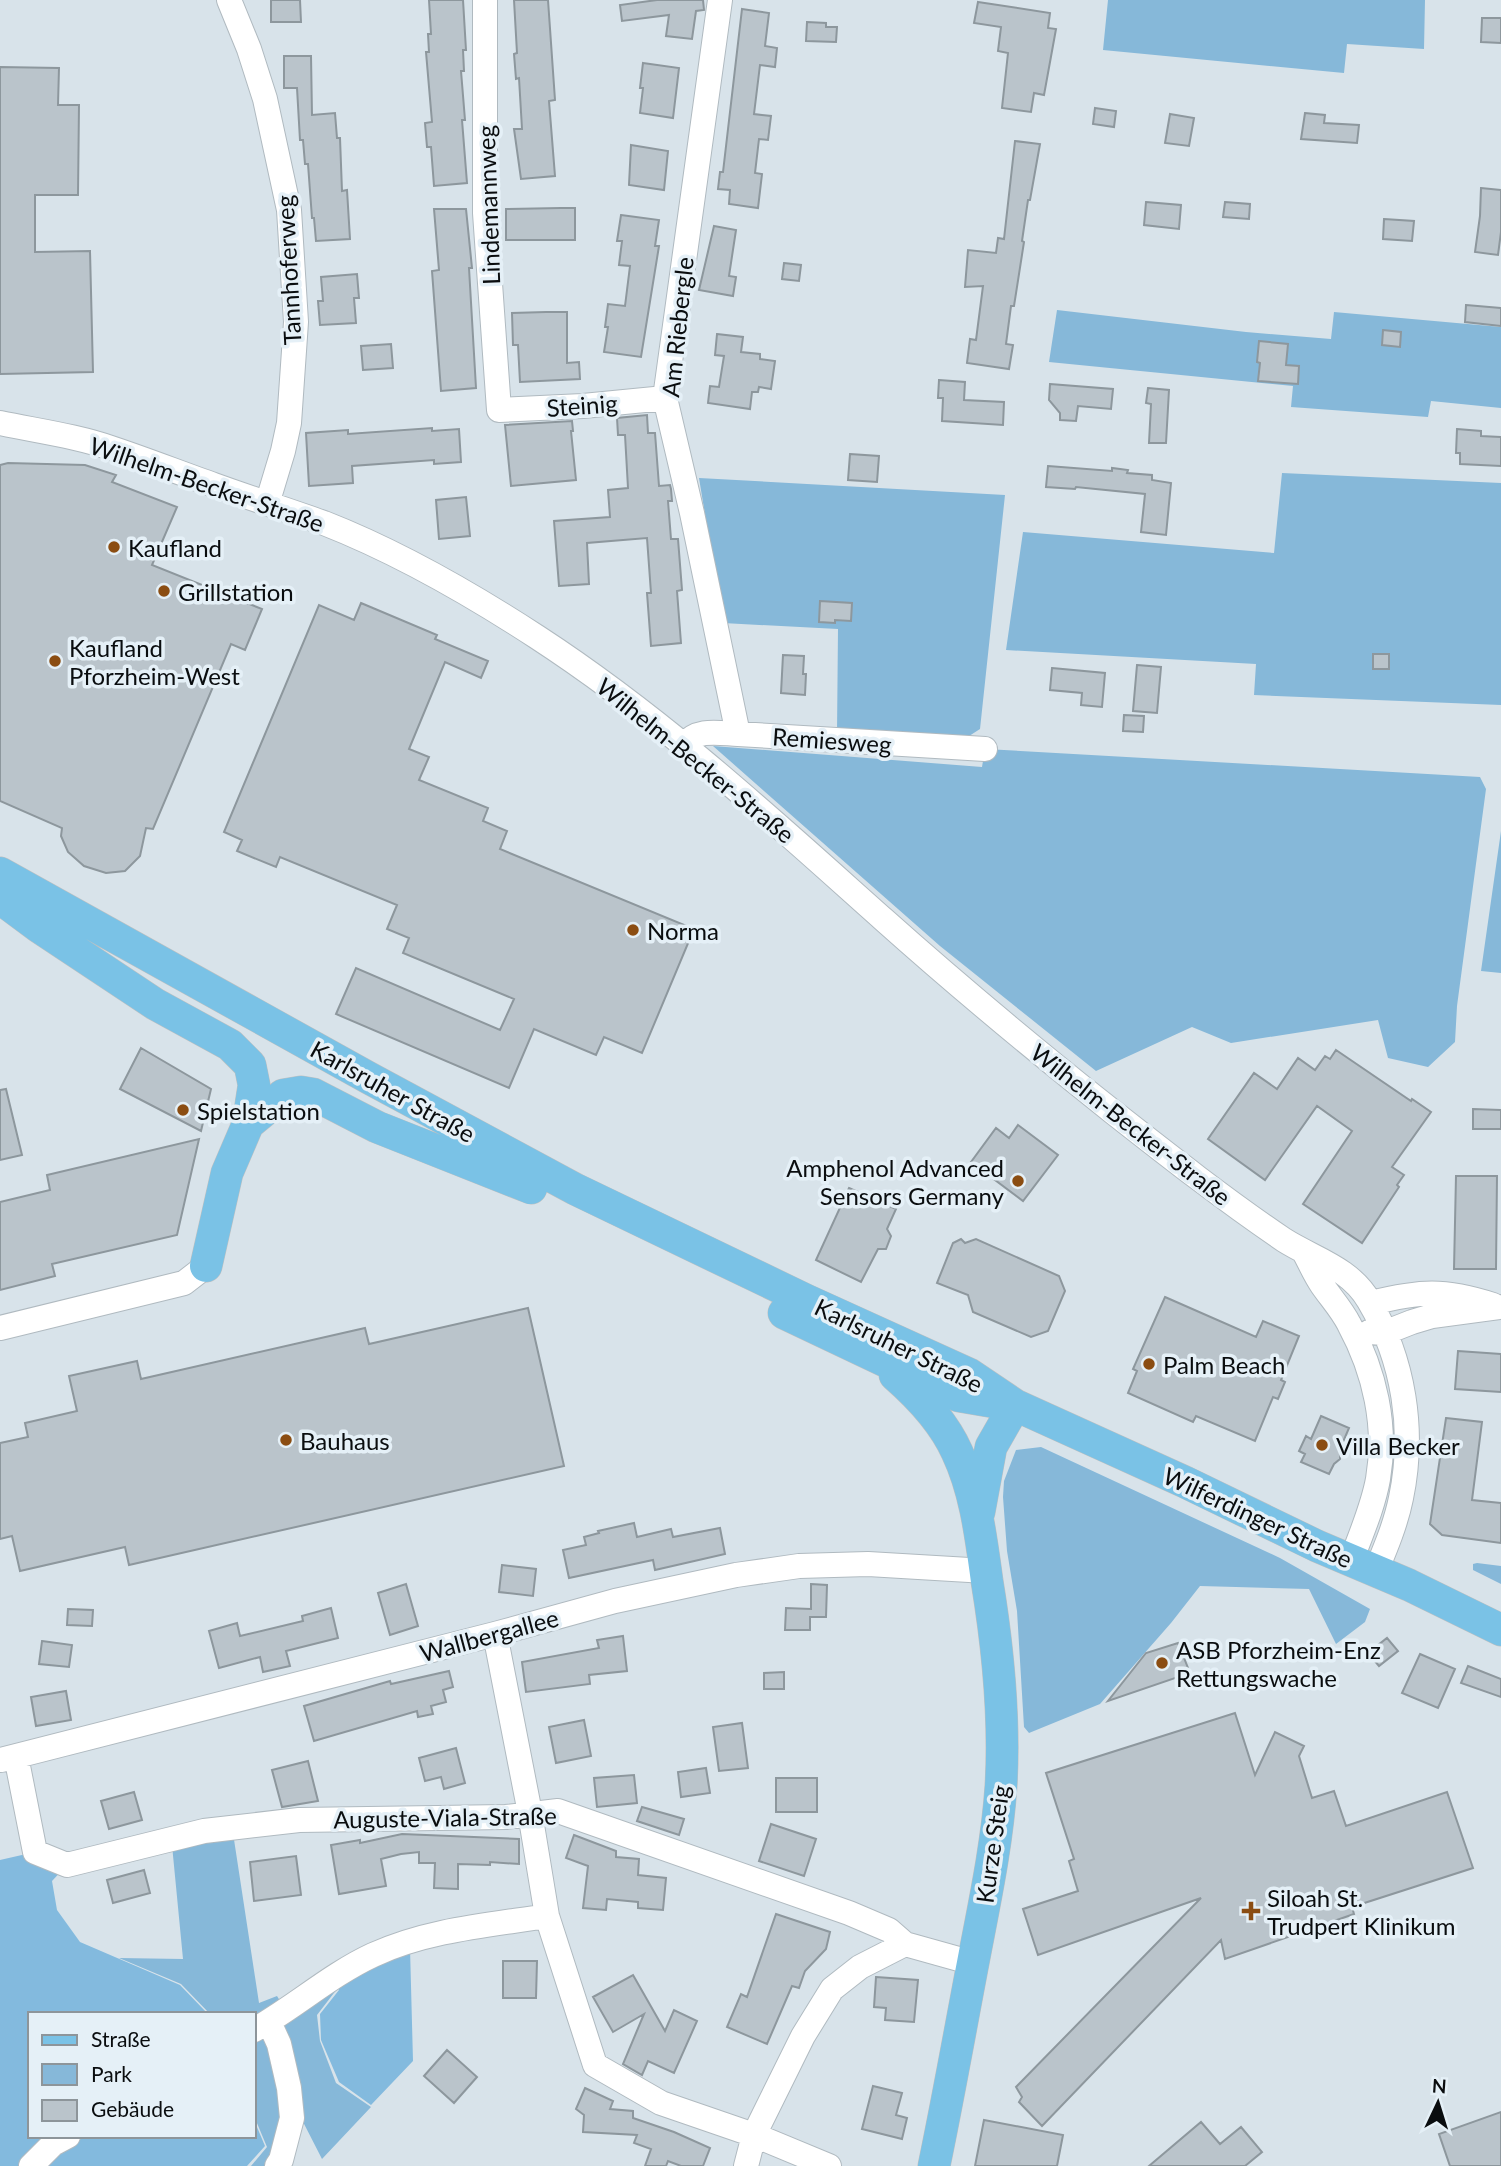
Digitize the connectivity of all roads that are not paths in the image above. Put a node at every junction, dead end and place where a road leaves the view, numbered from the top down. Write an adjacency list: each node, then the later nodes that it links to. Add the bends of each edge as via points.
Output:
1 (229, 0): 7 (street, Tannhoferweg, via 265,99 289,210 296,322 289,423)
2 (485, 0): 5 (street, Lindemannweg, via 485,212)
3 (720, 0): 4 (street, Am Riebergle)
4 (665, 398): 5 (street, Steinig); 8 (street, Am Riebergle)
5 (499, 410)
6 (0, 423): 7 (street, Wilhelm-Becker-Straße, via 106,446)
7 (267, 504): 9 (street, Wilhelm-Becker-Straße, via 365,541 458,590 546,643)
8 (738, 734): 9 (street, Remiesweg, via 699,733); 10 (street, Remiesweg)
9 (684, 745): 15 (street, Wilhelm-Becker-Straße, via 1006,1025 1205,1184)
10 (985, 749)
11 (0, 873): 23 (main road, Karlsruher Straße, via 564,1183 969,1374)
12 (0, 897): 13 (main road, via 155,1004 243,1056 254,1085); 14 (main road, Karlsruher Straße)
13 (248, 1124): 14 (main road, via 283,1095 313,1094 377,1127); 16 (main road, via 227,1173)
14 (531, 1188): 22 (main road, Karlsruher Straße)
15 (1304, 1252): 17 (street, Wilhelm-Becker-Straße, via 1347,1275); 19 (street, Wilhelm-Becker-Straße)
16 (206, 1266): 20 (street, via 184,1283)
17 (1371, 1303): 18 (street, via 1414,1293 1451,1294); 19 (street); 21 (street, Wilhelm-Becker-Straße)
18 (1500, 1307): 21 (street, via 1432,1316)
19 (1349, 1324): 21 (street, via 1366,1332); 26 (street, Wilhelm-Becker-Straße, via 1372,1377 1380,1423 1377,1480 1364,1527)
20 (0, 1328)
21 (1384, 1333): 26 (street, Wilhelm-Becker-Straße, via 1402,1387 1407,1442 1401,1500 1390,1537)
22 (877, 1359): 23 (main road, Karlsruher Straße, via 959,1396); 24 (main road, Kurze Steig, via 942,1425)
23 (1015, 1405): 24 (main road, via 978,1436); 25 (main road, Kurze Steig, via 991,1447); 26 (main road, Wilferdinger Straße)
24 (965, 1473): 25 (main road, Kurze Steig)
25 (977, 1518): 27 (main road, Kurze Steig)
26 (1364, 1566): 28 (main road, Wilferdinger Straße)
27 (986, 1571): 29 (street, Wallbergallee, via 868,1564 799,1566 629,1598); 34 (main road, Kurze Steig, via 1002,1766 993,1855)
28 (1501, 1630)
29 (495, 1634): 30 (street, Wallbergallee); 31 (street)
30 (8, 1758): 31 (street, Auguste-Viala-Straße, via 35,1852 67,1865 204,1831 299,1820)
31 (530, 1814): 32 (street); 33 (street, Auguste-Viala-Straße, via 558,1811 571,1815 849,1913 889,1930)
32 (547, 1916): 35 (street, via 467,1927 386,1950 321,1984); 36 (street, via 595,2065 661,2103)
33 (905, 1944): 34 (street, Auguste-Viala-Straße); 36 (street, via 860,1967 832,1989)
34 (973, 1963): 42 (main road, Kurze Steig)
35 (261, 2026): 39 (street, via 279,2044 289,2088 292,2118)
36 (754, 2135): 40 (street); 41 (street)
37 (64, 2138): 38 (street)
38 (31, 2166)
39 (276, 2166)
40 (746, 2166)
41 (829, 2166)
42 (934, 2166)

